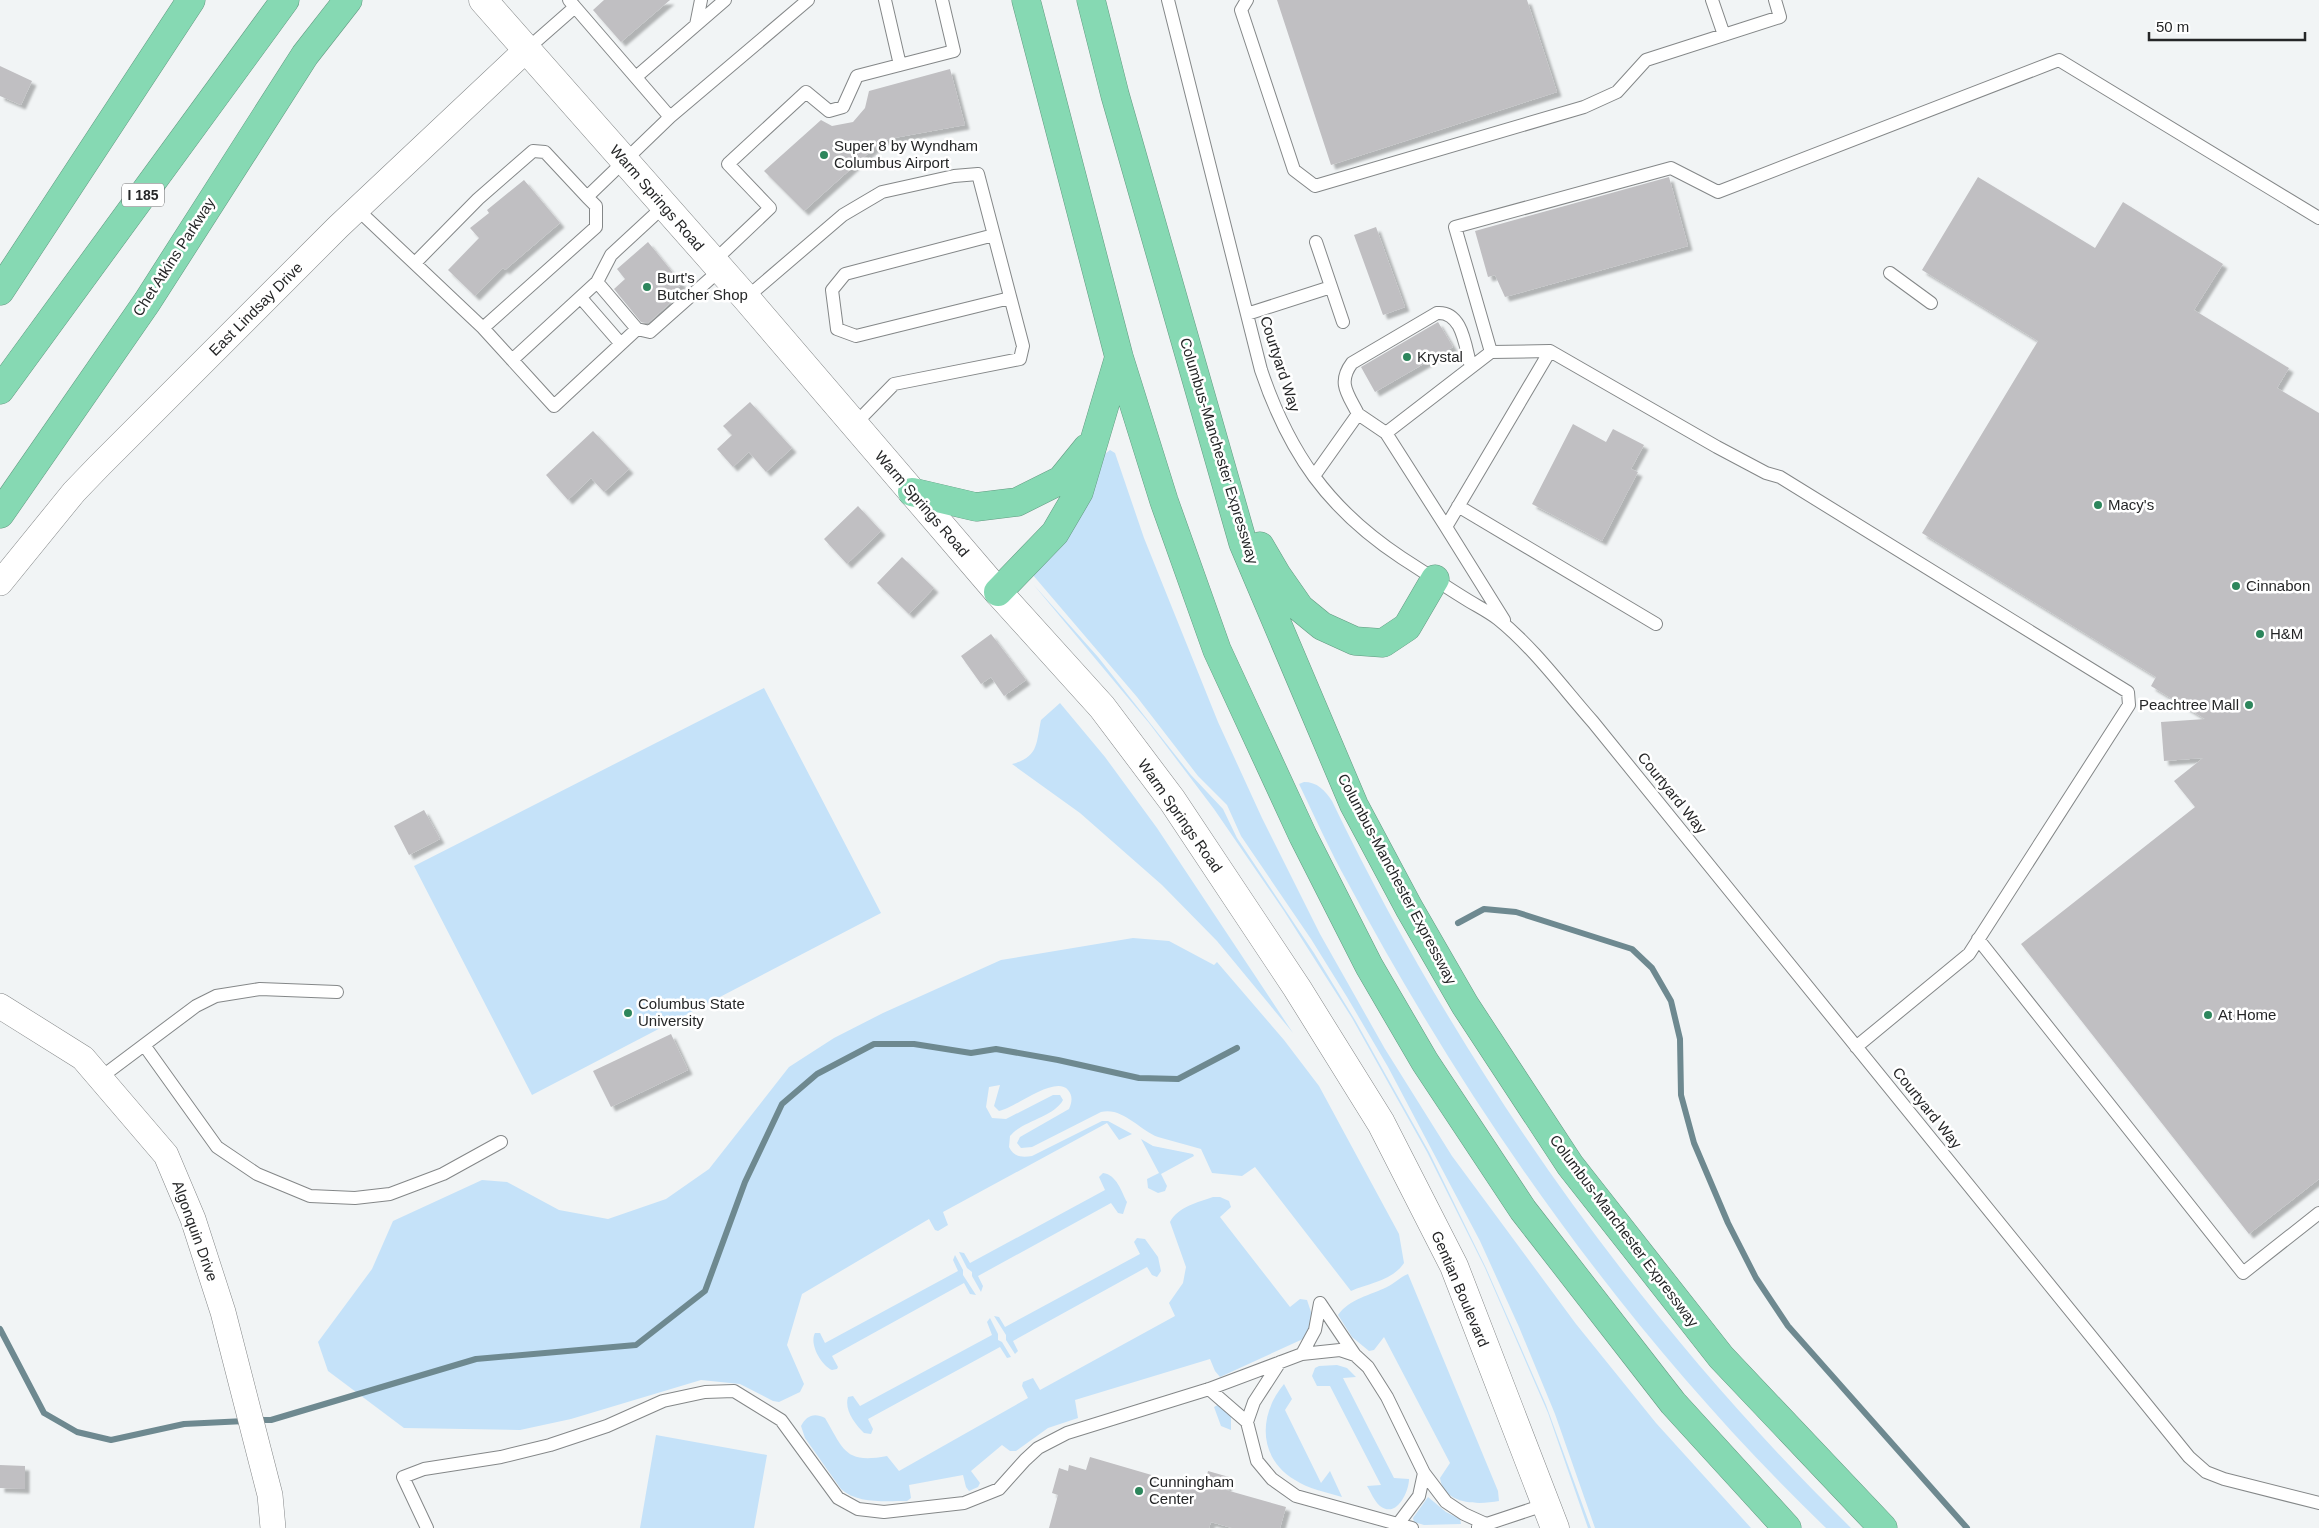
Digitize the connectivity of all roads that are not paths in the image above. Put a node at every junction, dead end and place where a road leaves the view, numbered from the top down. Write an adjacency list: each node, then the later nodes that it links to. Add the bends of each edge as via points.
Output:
1 (192, 0): 37 (highway)
2 (285, 0): 52 (highway, I 185)
3 (348, 0): 21 (highway, Chet Atkins Parkway)
4 (366, 0): 21 (highway)
5 (483, 0): 20 (main road, Warm Springs Road)
6 (701, 0): 18 (lane)
7 (725, 0): 18 (lane)
8 (808, 0): 24 (lane)
9 (886, 0): 22 (lane)
10 (942, 0): 22 (lane, via 954,51)
11 (1026, 0): 49 (highway)
12 (1091, 0): 58 (highway, Columbus-Manchester Expressway)
13 (1168, 0): 42 (lane, Courtyard Way)
14 (1247, 0): 19 (lane, via 1241,10 1294,170 1315,186 1584,107 1617,92 1646,60)
15 (1712, 0): 19 (lane)
16 (1775, 0): 19 (lane, via 1780,17)
17 (572, 4): 20 (lane); 23 (lane)
18 (696, 25): 23 (lane)
19 (1724, 35)
20 (526, 50): 25 (main road, Warm Springs Road); 28 (street, East Lindsay Drive)
21 (305, 55): 61 (highway, Chet Atkins Parkway, via 146,302)
22 (900, 65): 33 (lane, via 857,76 844,107 829,111 806,92 728,164 770,208)
23 (636, 77): 24 (lane)
24 (670, 117): 25 (lane)
25 (624, 160): 26 (lane); 27 (main road, Warm Springs Road)
26 (587, 197): 32 (lane, via 545,152 533,151 478,199); 44 (lane, via 596,206 596,227)
27 (664, 206): 33 (main road, Warm Springs Road); 35 (lane, via 611,255)
28 (357, 209): 32 (lane); 64 (street, East Lindsay Drive, via 74,492)
29 (2319, 218): 48 (lane, via 2059,60 1718,192 1671,168 1455,227)
30 (994, 235): 39 (lane, via 978,174 882,192 843,215); 40 (lane); 40 (lane, via 845,274 832,290 837,329 856,336)
31 (1316, 242): 36 (lane)
32 (415, 263): 44 (lane)
33 (717, 266): 39 (main road, Warm Springs Road); 45 (lane, via 650,332)
34 (1890, 273): 41 (lane)
35 (597, 282): 38 (lane); 45 (lane)
36 (1331, 287): 42 (lane); 43 (lane)
37 (0, 291)
38 (581, 298): 46 (lane); 50 (lane)
39 (746, 298): 54 (main road, Warm Springs Road)
40 (1010, 298): 54 (lane, via 1022,346 1020,359 894,384)
41 (1931, 303)
42 (1247, 314): 57 (lane, Courtyard Way, via 1272,402 1286,434)
43 (1343, 322)
44 (483, 328): 50 (lane)
45 (637, 329): 46 (lane)
46 (621, 344): 50 (lane, via 554,406)
47 (1550, 351): 48 (lane); 60 (lane); 68 (lane, via 1717,447 1780,477 2128,692 2130,705)
48 (1491, 352): 51 (lane)
49 (1119, 357): 56 (highway); 91 (highway, via 1164,501 1217,650 1303,836 1369,966 1425,1062 1523,1210 1673,1403)
50 (512, 360)
51 (1471, 367): 53 (lane, via 1454,317 1437,313 1352,363 1344,374 1344,386); 55 (lane)
52 (0, 390)
53 (1358, 414): 55 (lane); 57 (lane)
54 (854, 425): 59 (main road, Warm Springs Road)
55 (1386, 433): 62 (lane)
56 (1095, 437): 59 (highway, via 1061,480 1018,502 976,507); 65 (highway, via 1079,492 1055,533)
57 (1314, 476): 63 (lane, Courtyard Way, via 1348,516 1374,538)
58 (1227, 487): 63 (highway, via 1277,576 1300,608 1322,626 1355,641 1383,643 1407,628); 92 (highway, Columbus-Manchester Expressway, via 1243,543 1342,780 1409,908 1466,1005 1570,1165 1721,1357)
59 (912, 492): 65 (main road, Warm Springs Road)
60 (1458, 506): 62 (lane); 66 (lane)
61 (0, 514)
62 (1446, 527): 67 (lane)
63 (1435, 579): 67 (lane, Courtyard Way)
64 (0, 583)
65 (998, 592): 71 (main road, Warm Springs Road, via 1102,707 1172,800)
66 (1656, 624)
67 (1510, 629): 73 (lane, Courtyard Way, via 1594,722)
68 (1978, 939): 73 (lane, via 1969,954); 76 (lane, via 2243,1273)
69 (336, 992): 72 (lane, via 260,988 216,996 196,1006)
70 (0, 1006): 74 (street, Algonquin Drive, via 83,1058)
71 (1326, 1035): 84 (main road, Gentian Boulevard, via 1381,1123 1454,1266)
72 (144, 1046): 74 (lane); 75 (lane, via 218,1147 257,1174 310,1196 355,1198 390,1194 443,1174)
73 (1856, 1047): 83 (lane, Courtyard Way, via 2189,1457 2206,1472 2224,1479)
74 (100, 1078): 87 (street, Algonquin Drive, via 166,1155 193,1219 241,1380 270,1494)
75 (500, 1142)
76 (2319, 1212)
77 (1302, 1354): 78 (lane, via 1340,1350); 78 (lane, via 1315,1330 1320,1303); 79 (lane)
78 (1354, 1355): 82 (lane, via 1368,1367 1387,1397)
79 (1280, 1362): 80 (lane); 81 (lane, via 1254,1402)
80 (1209, 1389): 81 (lane); 88 (lane, via 1067,1433 1038,1448 999,1489 964,1503 884,1512 858,1509 838,1498 781,1420 734,1391 705,1392 663,1401 607,1426 550,1445 501,1457 424,1469 403,1477)
81 (1247, 1422): 85 (lane, via 1257,1461 1272,1479 1296,1496)
82 (1424, 1473): 85 (lane, via 1419,1496); 86 (lane, via 1446,1502)
83 (2319, 1503)
84 (1551, 1516): 86 (lane)
85 (1398, 1524): 89 (lane)
86 (1486, 1524): 90 (lane)
87 (273, 1528)
88 (427, 1528)
89 (1412, 1528)
90 (1473, 1528)
91 (1787, 1528)
92 (1883, 1528)

